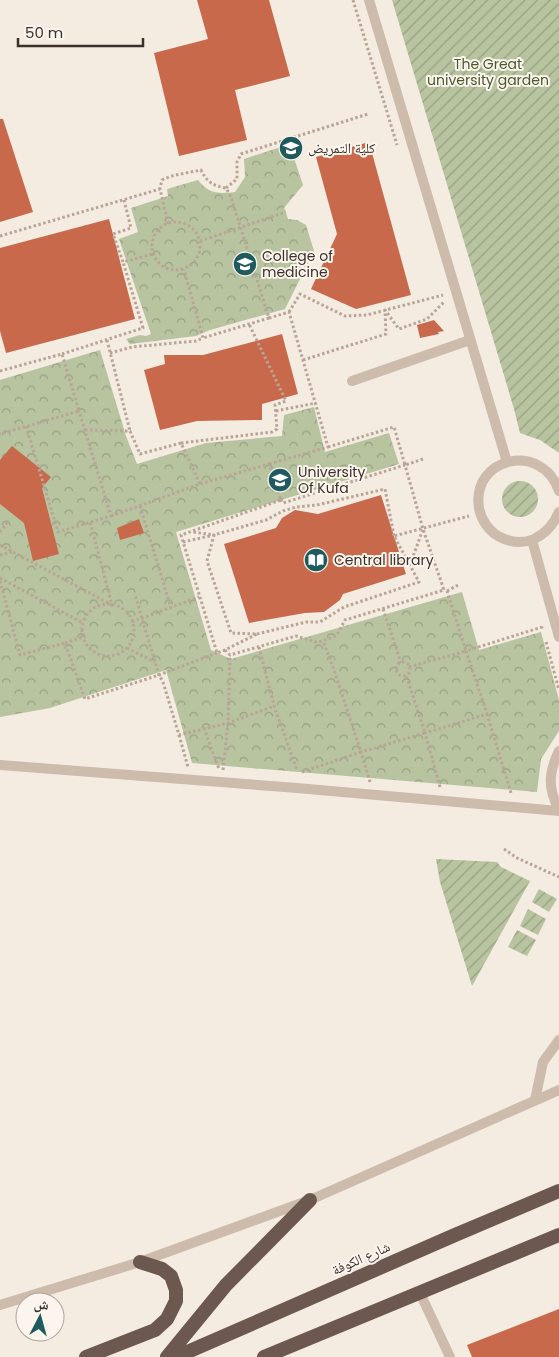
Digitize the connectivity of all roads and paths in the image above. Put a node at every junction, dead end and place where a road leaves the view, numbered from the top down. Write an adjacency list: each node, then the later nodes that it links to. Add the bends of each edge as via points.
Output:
1 (353, 0): 4 (path)
2 (368, 0): 26 (lane)
3 (368, 114): 5 (path, via 240,154 237,179)
4 (399, 152)
5 (226, 188): 6 (path, via 210,183 201,170 162,180); 10 (path)
6 (160, 189): 7 (path); 9 (path)
7 (124, 200): 11 (path); 14 (path, via 131,228 113,234)
8 (286, 212): 10 (path)
9 (168, 224): 12 (path, via 180,222 187,225); 13 (path, via 156,234)
10 (239, 228): 12 (path); 22 (path)
11 (0, 236)
12 (200, 241): 15 (path, via 195,261)
13 (153, 254): 14 (path); 15 (path, via 165,268)
14 (123, 262): 25 (path, via 143,328)
15 (184, 270): 24 (path)
16 (440, 286): 17 (path)
17 (443, 295): 18 (path); 20 (path)
18 (445, 301): 19 (path); 20 (path, via 427,319 399,329)
19 (448, 309)
20 (385, 310): 21 (path, via 345,316 300,294); 29 (path, via 386,334)
21 (289, 312): 22 (path); 29 (path)
22 (269, 318): 23 (path)
23 (249, 324): 24 (path); 34 (path, via 286,401 275,405)
24 (203, 338): 27 (path)
25 (107, 340): 27 (path); 28 (path)
26 (470, 340): 31 (lane); 42 (lane)
27 (110, 353): 37 (path)
28 (62, 354): 30 (path); 33 (path)
29 (303, 360): 32 (path)
30 (0, 371)
31 (352, 381)
32 (316, 403): 34 (path); 40 (path)
33 (79, 410): 35 (path); 36 (path)
34 (276, 411): 39 (path, via 277,429 272,432)
35 (26, 426): 38 (path); 54 (path, via 58,532)
36 (85, 430): 37 (path); 52 (path)
37 (130, 431): 39 (path, via 140,454)
38 (0, 434)
39 (181, 443): 45 (path)
40 (328, 447): 43 (path); 44 (path, via 394,427)
41 (423, 459): 44 (path)
42 (506, 462): 46 (lane, via 521,460 535,463 547,470); 51 (lane, via 486,476 480,488)
43 (269, 464): 45 (path); 47 (path)
44 (405, 465): 47 (path, via 283,503); 57 (path)
45 (200, 484): 48 (path)
46 (559, 491)
47 (281, 500): 59 (path)
48 (140, 506): 52 (path); 74 (path)
49 (467, 510): 53 (path)
50 (559, 512): 62 (lane, via 555,523)
51 (480, 513): 53 (path); 62 (lane, via 486,525 506,540)
52 (111, 516): 54 (path)
53 (468, 517): 56 (path); 57 (path)
54 (90, 522): 73 (path)
55 (7, 523): 58 (path)
56 (472, 523)
57 (423, 528): 61 (path); 67 (path); 70 (path)
58 (0, 532)
59 (192, 532): 60 (path); 63 (path, via 181,535)
60 (214, 536): 61 (path, via 296,507 385,489); 63 (path); 81 (path, via 207,561 231,633)
61 (394, 536): 67 (path)
62 (532, 540): 83 (lane)
63 (183, 542): 72 (path)
64 (0, 545): 65 (path)
65 (13, 552): 66 (path); 73 (path)
66 (0, 555)
67 (410, 565): 81 (path, via 419,582 344,607 320,622 306,622)
68 (0, 579): 79 (path); 85 (path, via 20,654)
69 (460, 584): 70 (path)
70 (445, 590): 75 (path); 89 (path)
71 (135, 595): 77 (path)
72 (200, 597): 74 (path); 90 (path)
73 (112, 605): 78 (path, via 126,612); 79 (path, via 94,608)
74 (170, 608): 77 (path)
75 (383, 609): 84 (path, via 345,620 337,635); 93 (path)
76 (540, 618): 80 (path)
77 (143, 619): 78 (path); 92 (path)
78 (132, 622): 87 (path, via 133,636)
79 (83, 623): 82 (path)
80 (542, 627): 89 (path); 97 (path)
81 (257, 634): 88 (path)
82 (83, 637): 85 (path); 87 (path, via 92,651 102,655 118,654)
83 (559, 637)
84 (323, 641): 86 (path, via 296,636); 105 (path)
85 (65, 643): 95 (path, via 84,700)
86 (259, 646): 91 (path); 98 (path)
87 (127, 648): 92 (path)
88 (225, 650): 90 (path); 91 (path)
89 (466, 651): 94 (path); 99 (path)
90 (217, 653): 95 (path)
91 (230, 655): 100 (path)
92 (156, 662): 95 (path)
93 (401, 663): 94 (path); 96 (path, via 397,672)
94 (410, 667): 96 (path)
95 (159, 675): 103 (path)
96 (406, 675): 102 (path)
97 (559, 690)
98 (274, 706): 100 (path); 108 (path)
99 (487, 714): 102 (path); 112 (path, via 511,793)
100 (228, 723): 101 (path); 101 (path, via 221,769)
101 (204, 728): 103 (path)
102 (425, 733): 105 (path); 111 (path, via 442,787)
103 (179, 735): 107 (path)
104 (559, 751): 113 (lane, via 552,764 550,780 552,796)
105 (360, 752): 109 (path); 110 (path, via 370,782)
106 (0, 765): 113 (lane)
107 (188, 767)
108 (297, 770)
109 (302, 772)
110 (379, 783)
111 (432, 787)
112 (501, 792)
113 (559, 810)
114 (504, 849): 115 (path)
115 (559, 877)
116 (559, 1040): 118 (lane, via 542,1062)
117 (559, 1090): 118 (lane)
118 (535, 1100): 120 (lane)
119 (559, 1191): 127 (highway, شارع الكوفة)
120 (310, 1200): 122 (lane); 126 (highway, via 226,1285)
121 (559, 1235): 123 (highway)
122 (140, 1262): 124 (lane); 125 (highway, via 162,1269 171,1276 176,1301 167,1319 155,1330)
123 (420, 1293): 128 (highway); 129 (lane)
124 (0, 1305)
125 (86, 1357)
126 (167, 1357)
127 (176, 1357)
128 (264, 1357)
129 (450, 1357)

